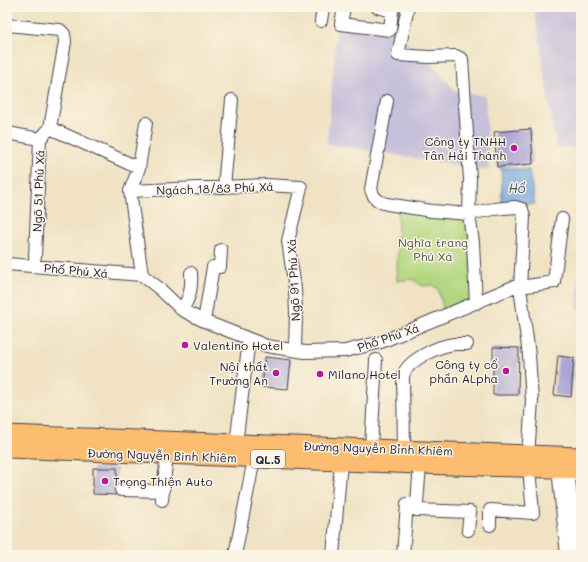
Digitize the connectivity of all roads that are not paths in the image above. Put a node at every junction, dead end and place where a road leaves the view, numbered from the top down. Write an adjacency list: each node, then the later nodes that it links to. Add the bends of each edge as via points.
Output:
1 (323, 7): 5 (street)
2 (344, 7): 3 (street, via 341,24 390,30 392,10)
3 (377, 7)
4 (408, 7): 17 (street, via 398,55 456,56 462,59 470,179)
5 (321, 22)
6 (7, 25): 10 (street, via 60,30 64,34 65,42)
7 (232, 100): 14 (street)
8 (387, 101): 17 (street, via 372,195 387,204)
9 (146, 123): 13 (street)
10 (50, 128): 12 (street, Ngõ 51 Phú Xá); 13 (street)
11 (7, 133): 12 (street)
12 (40, 139): 20 (street, Ngõ 51 Phú Xá)
13 (139, 168): 16 (street)
14 (224, 187): 15 (street, Ngách 18/83 Phú Xá); 16 (street, Ngách 18/83 Phú Xá)
15 (301, 187): 30 (street, Ngõ 91 Phú Xá, via 288,241 295,289)
16 (130, 191): 23 (street)
17 (469, 214): 24 (street, via 515,207 522,209 524,217); 25 (street)
18 (562, 219): 24 (street, Phố Phú Xá, via 554,282)
19 (221, 250): 27 (street, via 220,267 213,268)
20 (35, 258)
21 (7, 264): 23 (street, Phố Phú Xá)
22 (191, 273): 26 (street, via 189,298)
23 (142, 275): 26 (street, Phố Phú Xá)
24 (520, 287): 25 (street, Phố Phú Xá, via 513,287); 40 (street, via 532,401)
25 (476, 303): 30 (street, Phố Phú Xá, via 381,342 345,352)
26 (182, 310): 27 (street, Phố Phú Xá)
27 (204, 321): 28 (street, Phố Phú Xá)
28 (249, 339): 30 (street, Phố Phú Xá, via 267,346); 33 (street)
29 (467, 344): 36 (street, via 453,344 429,352 405,370)
30 (295, 350)
31 (376, 360): 35 (street)
32 (7, 434): 33 (highway, Đường Nguyễn Bỉnh Khiêm / QL.5)
33 (236, 444): 35 (highway, Đường Nguyễn Bỉnh Khiêm / QL.5)
34 (7, 448): 37 (highway, Đường Nguyễn Bình Khiêm / QL.5)
35 (371, 448): 36 (highway, Đường Nguyễn Bỉnh Khiêm / QL.5)
36 (404, 449): 40 (highway, Đường Nguyễn Bỉnh Khiêm / QL.5)
37 (167, 455): 39 (highway, Đường Nguyễn Bình Khiêm / QL.5); 44 (street, via 163,495)
38 (581, 456): 40 (highway, Đường Nguyễn Bỉnh Khiêm / QL.5)
39 (254, 459): 41 (highway, Đường Nguyễn Bình Khiêm / QL.5); 48 (street)
40 (528, 461): 42 (highway, Đường Nguyễn Bình Khiêm / QL.5); 43 (highway, Đường Nguyễn Bình Khiêm / QL.5); 46 (street, via 533,513 490,510)
41 (341, 462): 42 (highway, Đường Nguyễn Bình Khiêm / QL.5); 49 (street)
42 (420, 465): 45 (street)
43 (569, 469): 51 (street); 52 (street)
44 (121, 490)
45 (417, 503): 47 (street, via 416,510 470,512); 50 (street, via 407,504)
46 (490, 525)
47 (468, 530)
48 (235, 555)
49 (333, 555)
50 (403, 555)
51 (567, 555)
52 (577, 555)

